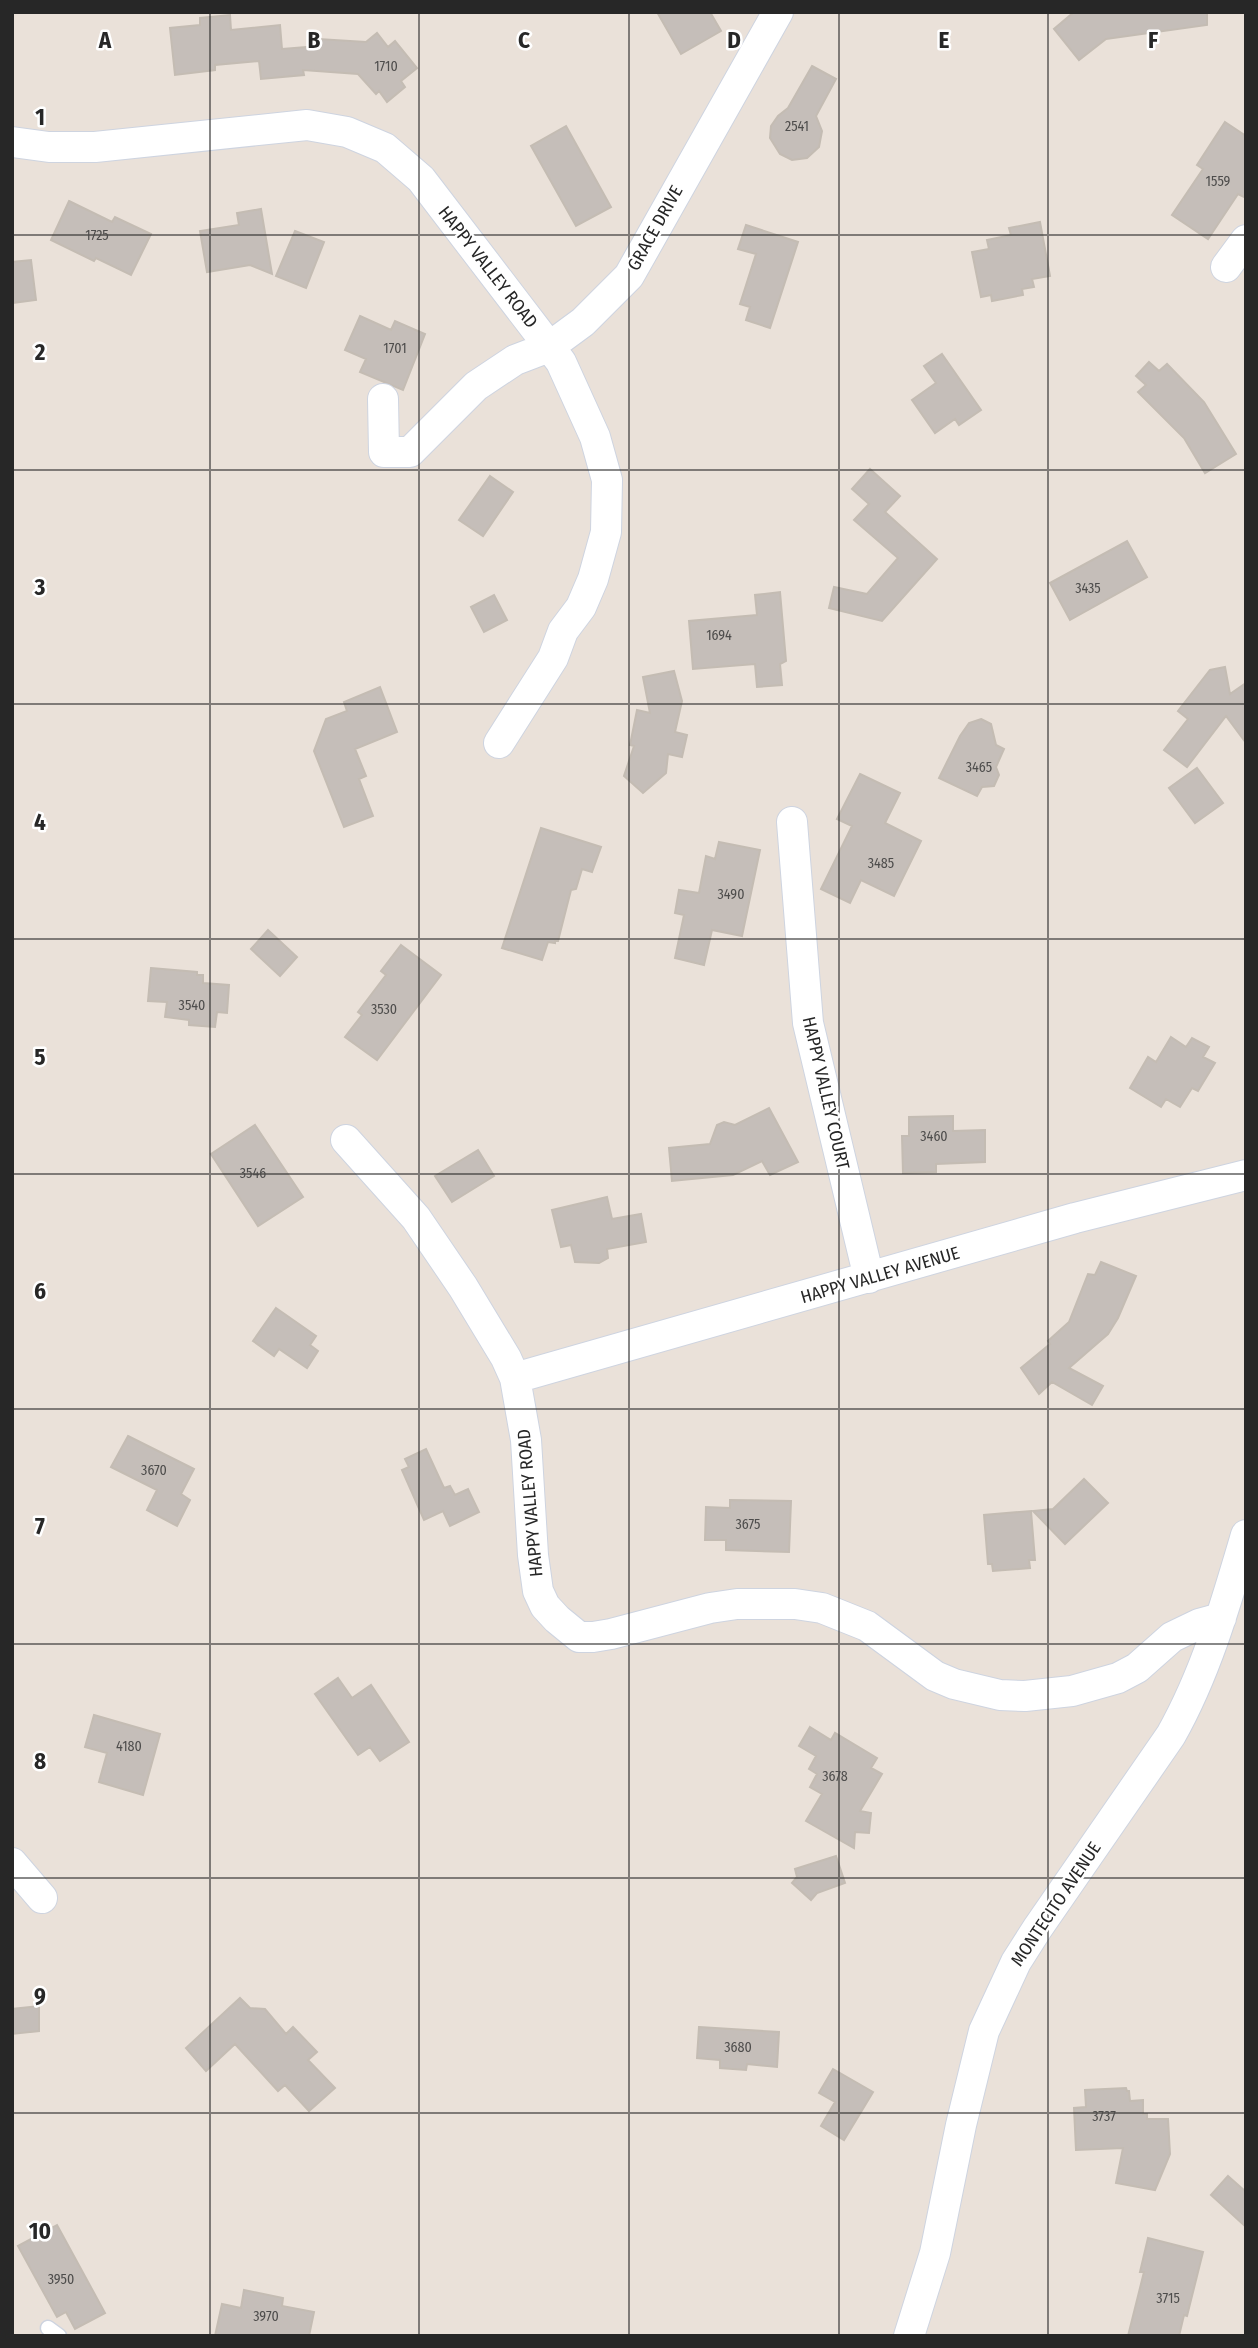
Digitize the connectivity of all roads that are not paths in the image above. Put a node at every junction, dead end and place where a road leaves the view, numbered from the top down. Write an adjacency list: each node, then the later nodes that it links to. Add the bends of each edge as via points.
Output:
1 (778, 12): 5 (street, GRACE DRIVE, via 629,276 583,322)
2 (12, 142): 5 (street, HAPPY VALLEY ROAD, via 95,147 307,125 347,132 385,148 421,179)
3 (1246, 240): 4 (street)
4 (1226, 267)
5 (549, 347): 6 (street, GRACE DRIVE, via 515,360 476,386 410,452 384,452); 7 (street, HAPPY VALLEY ROAD, via 561,362 595,437 607,480 606,532 581,607)
6 (383, 399)
7 (499, 743)
8 (792, 822): 11 (street, HAPPY VALLEY COURT, via 808,1023)
9 (346, 1140): 12 (street, HAPPY VALLEY ROAD, via 415,1218 494,1336)
10 (1246, 1175): 11 (street, HAPPY VALLEY AVENUE, via 1075,1218)
11 (869, 1278): 12 (street, HAPPY VALLEY AVENUE)
12 (515, 1378): 14 (street, HAPPY VALLEY ROAD, via 526,1440 538,1591 545,1606 579,1637 611,1634 723,1606 795,1604 822,1608 867,1626 935,1676 954,1684 1025,1696 1072,1691 1118,1678 1137,1668 1172,1637)
13 (1246, 1535): 14 (street, MONTECITO AVENUE)
14 (1221, 1618): 17 (street, MONTECITO AVENUE, via 1171,1735 1016,1962 984,2031 935,2253)
15 (12, 1863): 16 (street)
16 (42, 1898)
17 (909, 2336)

